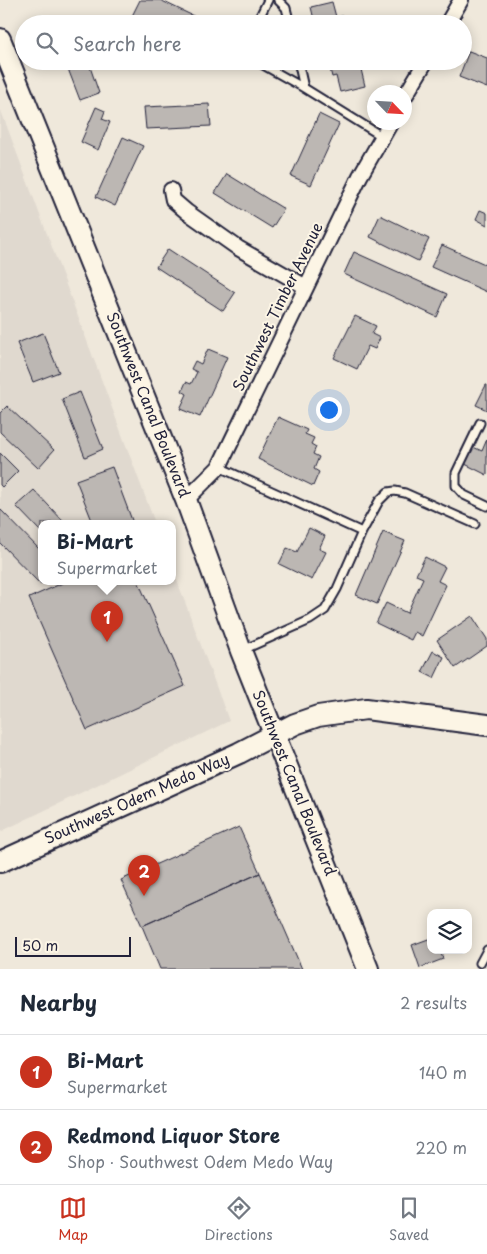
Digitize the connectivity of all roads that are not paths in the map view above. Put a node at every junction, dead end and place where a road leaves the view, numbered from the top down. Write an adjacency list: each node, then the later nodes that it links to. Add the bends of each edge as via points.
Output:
1 (268, 0): 4 (lane)
2 (278, 0): 5 (lane)
3 (461, 0): 6 (street)
4 (260, 15)
5 (288, 15)
6 (452, 15)
7 (0, 39): 19 (main road, Southwest Canal Boulevard)
8 (272, 70): 12 (lane)
9 (300, 70): 12 (lane)
10 (421, 70): 11 (street)
11 (412, 85)
12 (304, 88): 14 (lane)
13 (387, 130): 14 (street, Southwest Timber Avenue)
14 (383, 137): 16 (street, Southwest Timber Avenue, via 360,176)
15 (171, 190): 16 (street, via 173,200 187,212 238,248)
16 (306, 287): 18 (street, Southwest Timber Avenue)
17 (480, 423): 20 (lane, via 456,473 456,486 464,495)
18 (219, 467): 19 (street, Southwest Timber Avenue); 22 (lane)
19 (186, 500): 23 (main road, Southwest Canal Boulevard)
20 (487, 506)
21 (475, 524): 22 (lane, via 395,490 379,501)
22 (362, 532): 23 (lane, via 325,610)
23 (241, 651): 25 (main road, Southwest Canal Boulevard)
24 (487, 725): 25 (main road, Southwest Odem Medo Way, via 366,709 318,716)
25 (274, 735): 26 (main road, Southwest Odem Medo Way); 29 (main road, Southwest Canal Boulevard)
26 (0, 862)
27 (487, 950): 28 (lane)
28 (480, 964)
29 (368, 969)

